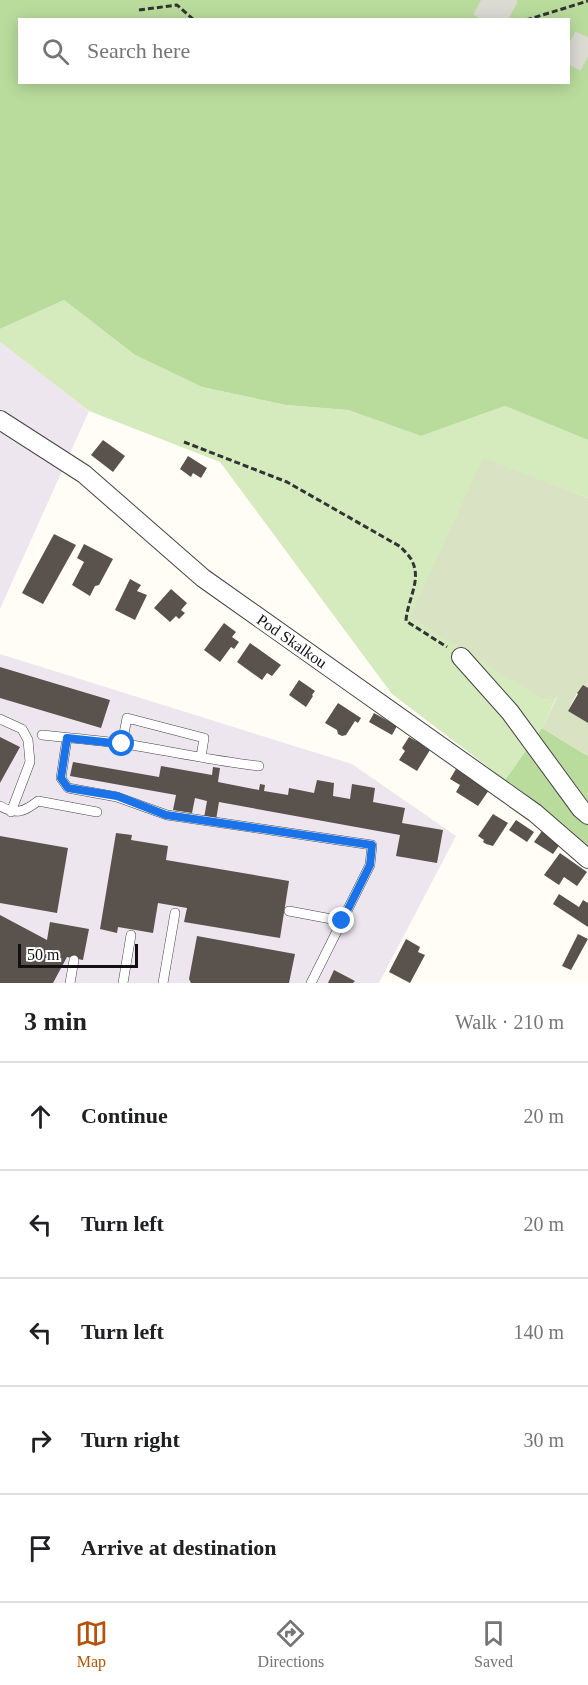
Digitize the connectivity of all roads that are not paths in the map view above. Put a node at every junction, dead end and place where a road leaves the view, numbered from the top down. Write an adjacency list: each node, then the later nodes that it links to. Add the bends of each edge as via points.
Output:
1 (0, 420): 13 (street, Pod Skalkou, via 84,474 203,578 535,813)
2 (461, 657): 12 (street, via 510,712)
3 (0, 718): 10 (lane, via 22,729 28,740 30,762)
4 (42, 735): 5 (lane)
5 (67, 738): 6 (lane); 16 (lane, via 61,778 68,788 117,796 166,815 372,845 370,865)
6 (122, 744): 7 (lane); 7 (lane, via 127,718 204,738)
7 (201, 757): 8 (lane)
8 (259, 766)
9 (0, 806): 10 (lane)
10 (11, 812): 11 (lane, via 27,810 38,801)
11 (97, 812)
12 (588, 815)
13 (588, 859)
14 (289, 911): 16 (lane)
15 (175, 913): 21 (lane)
16 (342, 921): 22 (lane)
17 (131, 935): 20 (lane)
18 (74, 960): 19 (lane)
19 (70, 983)
20 (123, 983)
21 (163, 983)
22 (311, 983)

